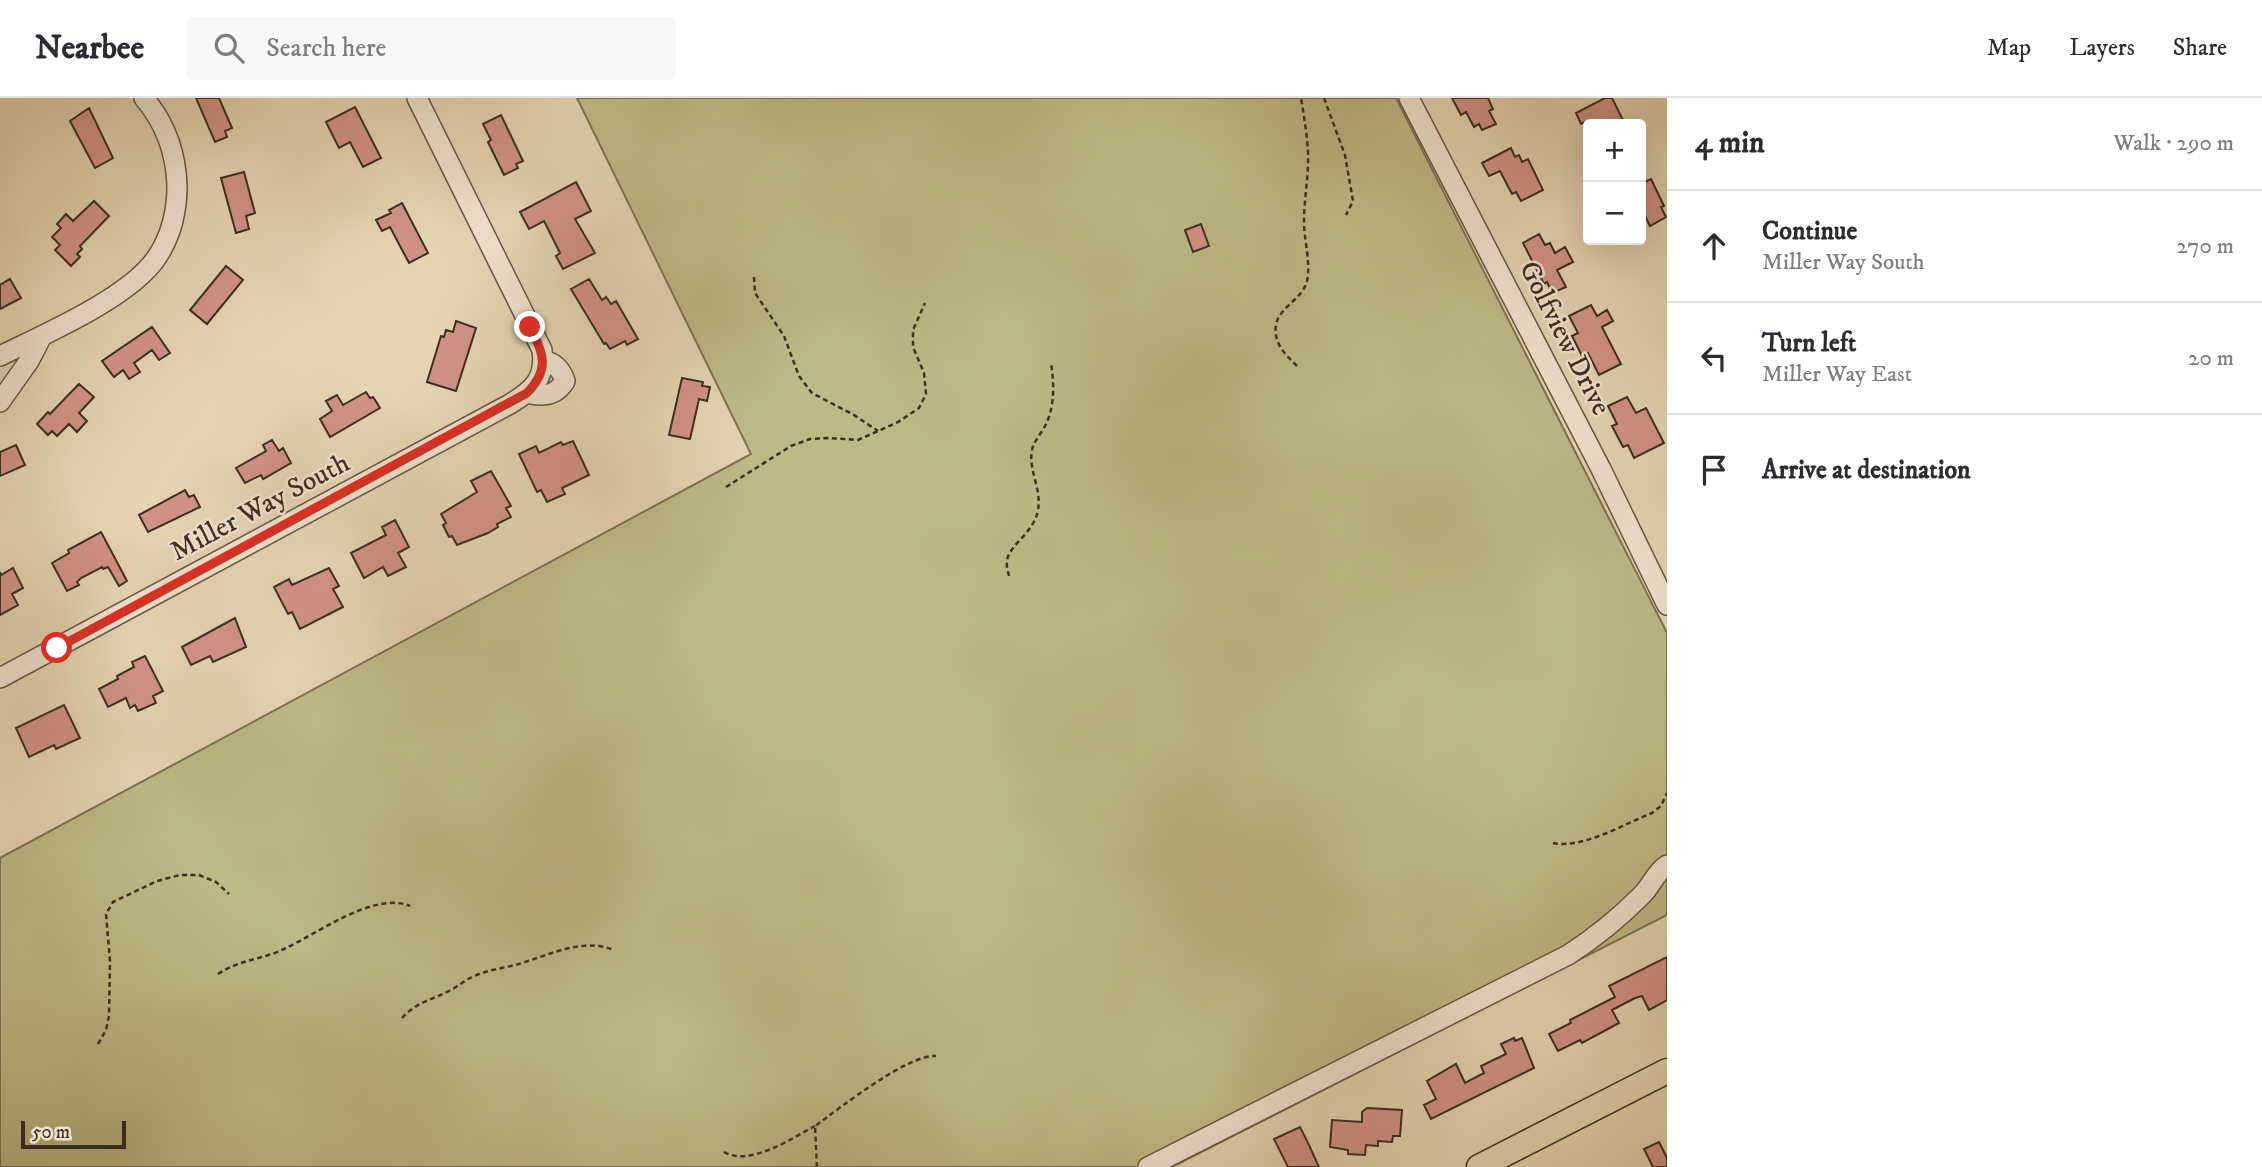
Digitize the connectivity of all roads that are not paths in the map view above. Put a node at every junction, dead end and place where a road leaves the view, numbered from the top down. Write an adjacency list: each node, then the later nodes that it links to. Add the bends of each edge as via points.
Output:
1 (144, 98): 4 (street, via 166,132 175,161 176,208 169,235 146,271 85,314)
2 (417, 98): 8 (street, Miller Way South, via 542,350 542,368 553,362 558,367 565,381 561,388 541,396 527,393)
3 (1409, 98): 7 (street, Golfview Drive)
4 (42, 336): 5 (street); 6 (street)
5 (0, 356)
6 (0, 402)
7 (1667, 606)
8 (0, 678)
9 (1667, 865): 11 (street, via 1602,933 1568,955)
10 (1667, 1071): 12 (main road)
11 (1148, 1167)
12 (1479, 1167)

